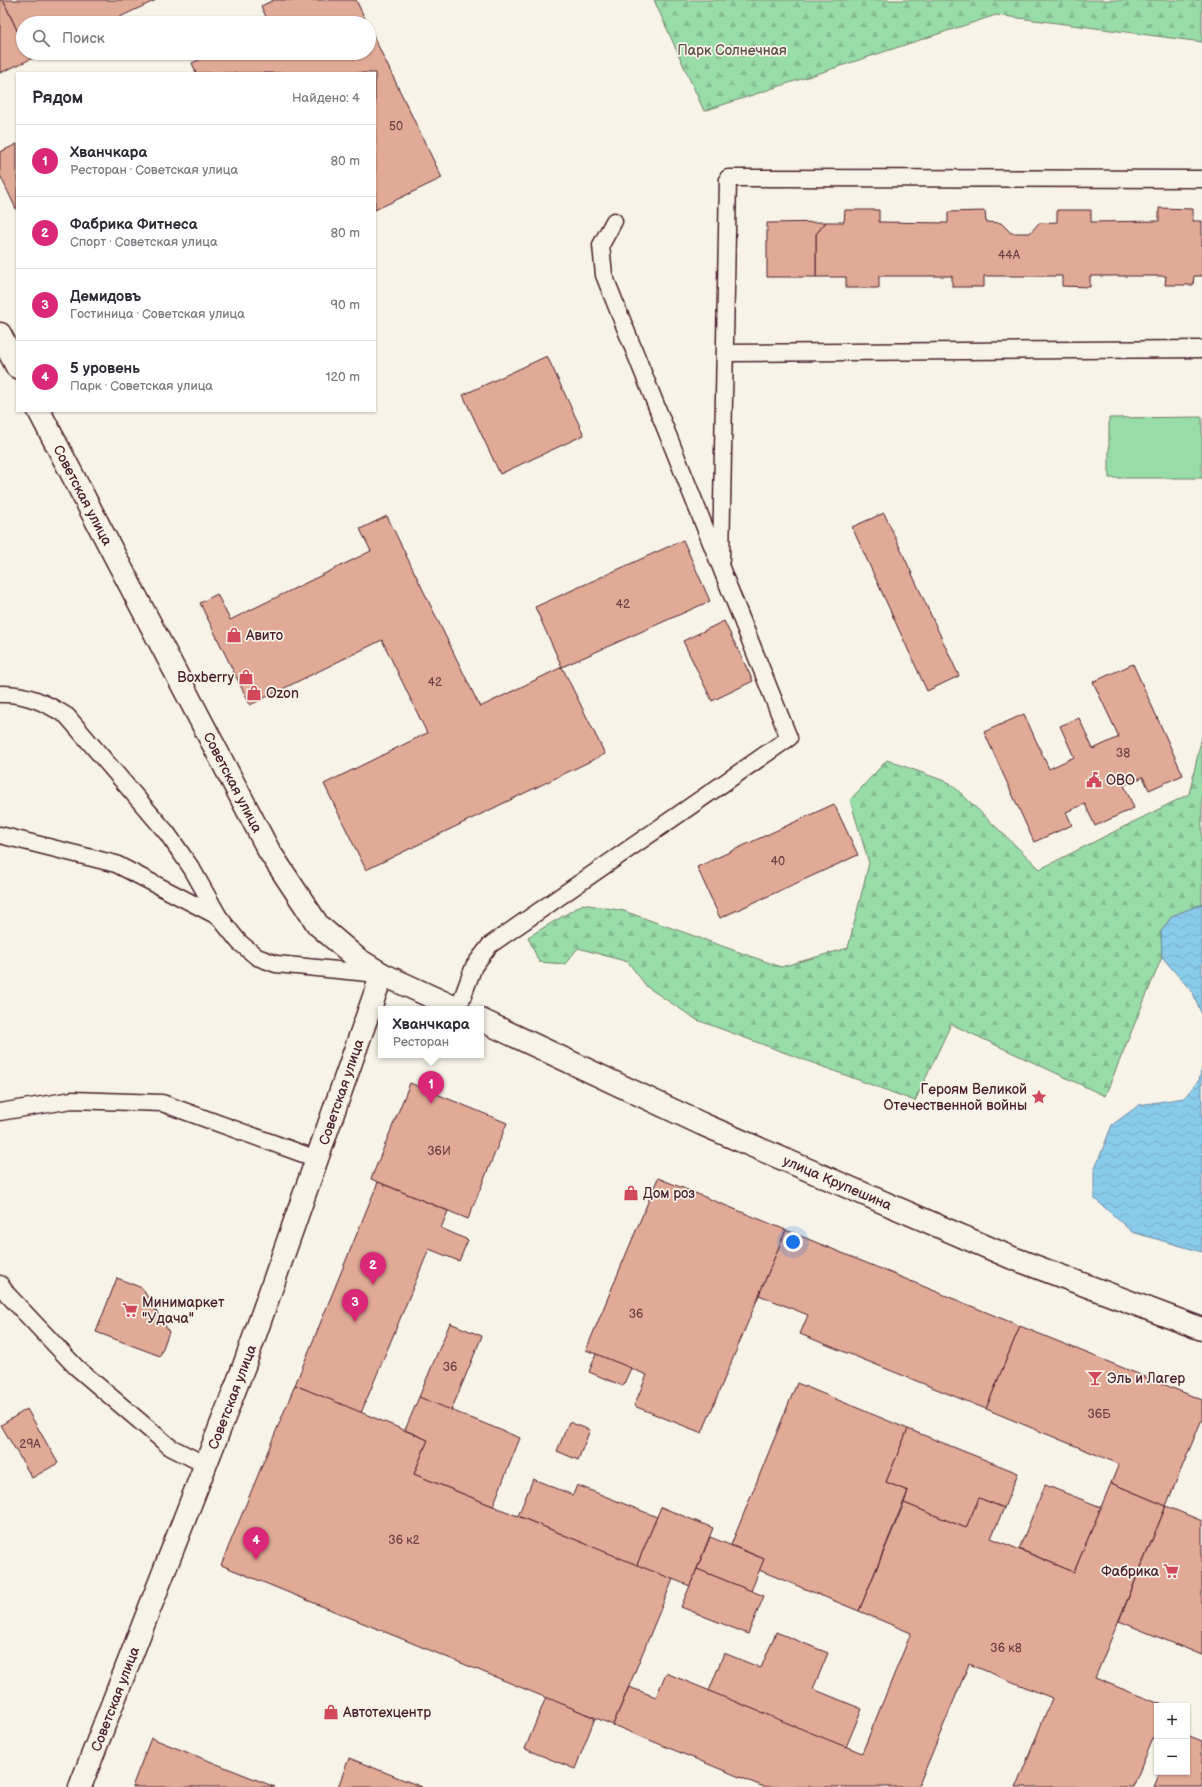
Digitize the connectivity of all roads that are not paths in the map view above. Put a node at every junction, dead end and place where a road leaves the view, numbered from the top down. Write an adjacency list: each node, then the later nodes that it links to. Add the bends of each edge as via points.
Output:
1 (1202, 179): 5 (lane, via 728,178)
2 (614, 221): 8 (lane, via 601,245 604,275)
3 (0, 334): 6 (main road)
4 (1202, 349): 5 (lane)
5 (725, 353): 8 (lane)
6 (16, 365)
7 (40, 412): 12 (main road, Советская улица, via 269,851 318,925 358,960)
8 (721, 568): 14 (lane, via 789,738 490,945 474,966)
9 (0, 694): 11 (lane, via 28,696 67,716 168,833)
10 (0, 835): 11 (lane, via 116,864)
11 (219, 917): 12 (lane, via 239,942 257,957 276,964)
12 (382, 974): 13 (main road); 17 (main road, Советская улица)
13 (451, 1006)
14 (459, 1006)
15 (484, 1021): 19 (main road, улица Крупешина, via 702,1124 1010,1257)
16 (0, 1112): 17 (lane, via 72,1100 162,1103)
17 (318, 1159): 20 (main road, Советская улица)
18 (0, 1284): 20 (lane, via 6,1294 76,1367 170,1447)
19 (1202, 1329)
20 (206, 1465): 21 (main road, Советская улица)
21 (80, 1787)

